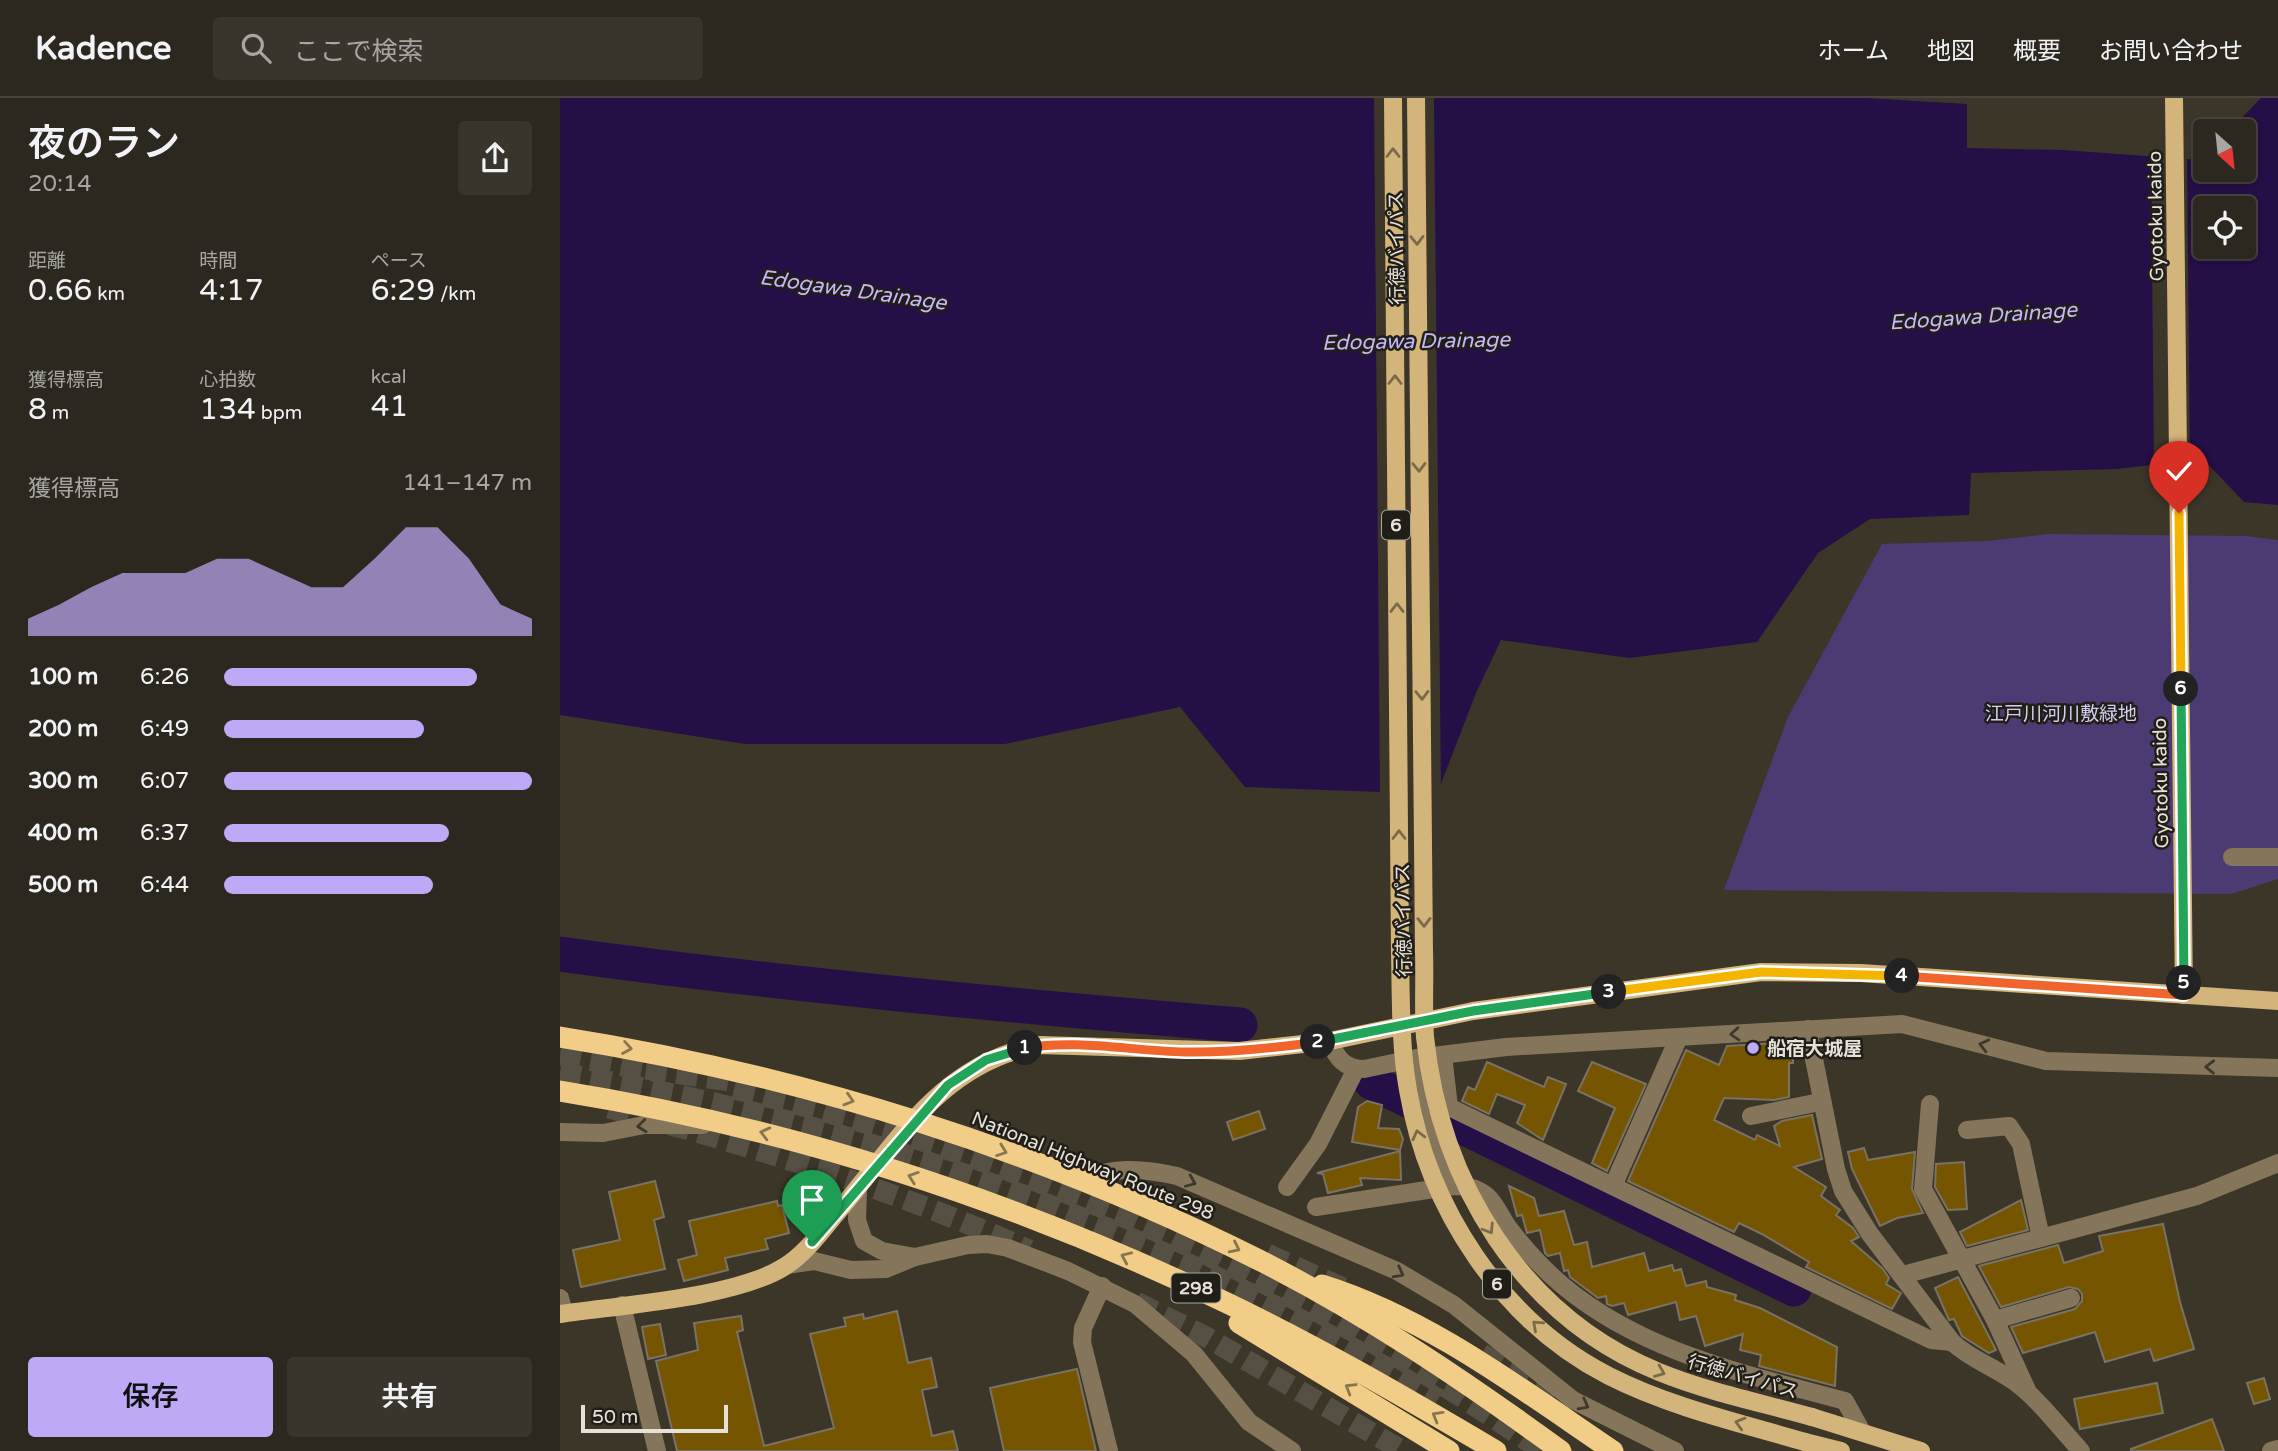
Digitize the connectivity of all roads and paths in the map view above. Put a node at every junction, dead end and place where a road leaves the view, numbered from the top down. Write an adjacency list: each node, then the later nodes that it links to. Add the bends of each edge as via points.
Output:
1 (1393, 98): 56 (main road, 行徳バイパス / 6, one-way to 1, bridge, via 1651,1395 1608,1376 1556,1341 1509,1298 1475,1256 1423,1154 1408,1091 1402,1029)
2 (1416, 98): 46 (main road, 行徳バイパス / 6, one-way to 46, bridge, via 1425,1035 1445,1139 1470,1196 1508,1258 1584,1330 1659,1372)
3 (2174, 98): 6 (main road, Gyotoku kaido)
4 (2232, 857): 5 (street)
5 (2278, 857)
6 (2184, 995): 7 (main road); 11 (main road, via 1861,973 1761,972 1473,1011)
7 (2278, 1001)
8 (1808, 1029): 10 (street, one-way to 10); 14 (street, one-way to 8, via 2046,1061 1902,1024); 17 (street)
9 (560, 1037): 20 (highway, National Highway Route 298 / 298, one-way to 20, via 759,1076)
10 (1678, 1039): 12 (street, via 1506,1047); 28 (street)
11 (1330, 1041): 15 (street, via 1336,1058); 20 (main road, via 1239,1051 1040,1045 986,1060 956,1078)
12 (1443, 1055): 13 (street); 28 (street, via 1449,1107)
13 (1417, 1058): 15 (street); 27 (street, via 1435,1142)
14 (2278, 1068)
15 (1356, 1069): 29 (street, via 1318,1143)
16 (560, 1091): 21 (highway, 298)
17 (1820, 1102): 19 (street); 38 (street, via 1843,1191)
18 (1930, 1104): 34 (street, via 1923,1189)
19 (1751, 1116)
20 (915, 1120): 25 (main road); 26 (highway, National Highway Route 298 / 298, one-way to 26)
21 (735, 1125): 23 (street, one-way to 23, via 644,1125 603,1133); 25 (highway, 298, one-way to 21)
22 (1967, 1130): 32 (street, via 2009,1126 2021,1144)
23 (560, 1132)
24 (2278, 1163): 32 (street, via 2197,1196)
25 (878, 1165): 30 (main road); 37 (highway, 298, one-way to 25, via 1013,1210)
26 (1077, 1179): 35 (highway, National Highway Route 298 / 298, one-way to 35); 55 (street, one-way to 55, via 1113,1169 1146,1169 1177,1176 1397,1271 1454,1305 1573,1400)
27 (1453, 1186): 31 (street); 46 (street, via 1471,1186 1489,1198 1529,1254 1563,1286 1645,1340 1706,1363 1845,1401)
28 (1613, 1186): 44 (street, via 1931,1340)
29 (1287, 1187)
30 (858, 1188): 33 (street, via 857,1220 864,1241 882,1251); 36 (main road)
31 (1316, 1207)
32 (2041, 1238): 34 (street)
33 (915, 1257): 36 (street, via 886,1269 851,1270 814,1261); 39 (street, via 987,1244)
34 (1963, 1259): 38 (street); 43 (street)
35 (1261, 1261): 53 (highway, National Highway Route 298 / 298, via 1456,1377); 54 (highway, 298, via 1357,1296 1443,1340)
36 (787, 1265): 41 (main road, via 740,1286)
37 (1158, 1271): 51 (highway, 298, one-way to 37); 52 (highway, 298, one-way to 37, via 1329,1355)
38 (1903, 1275): 44 (street)
39 (1102, 1286): 49 (street, via 1083,1328 1082,1342); 50 (street, via 1135,1304 1173,1334 1209,1370 1249,1422)
40 (2071, 1298): 43 (street)
41 (622, 1305): 42 (main road); 48 (street)
42 (561, 1308)
43 (1995, 1321): 45 (street)
44 (1952, 1342): 45 (street)
45 (2028, 1393): 58 (street)
46 (1861, 1430): 57 (main road, 行徳バイパス / 6)
47 (2278, 1449): 59 (street)
48 (657, 1451)
49 (1109, 1451)
50 (1292, 1451)
51 (1449, 1451)
52 (1496, 1451)
53 (1561, 1451)
54 (1613, 1451)
55 (1675, 1451)
56 (1841, 1451)
57 (1921, 1451)
58 (2081, 1451)
59 (2271, 1451)

